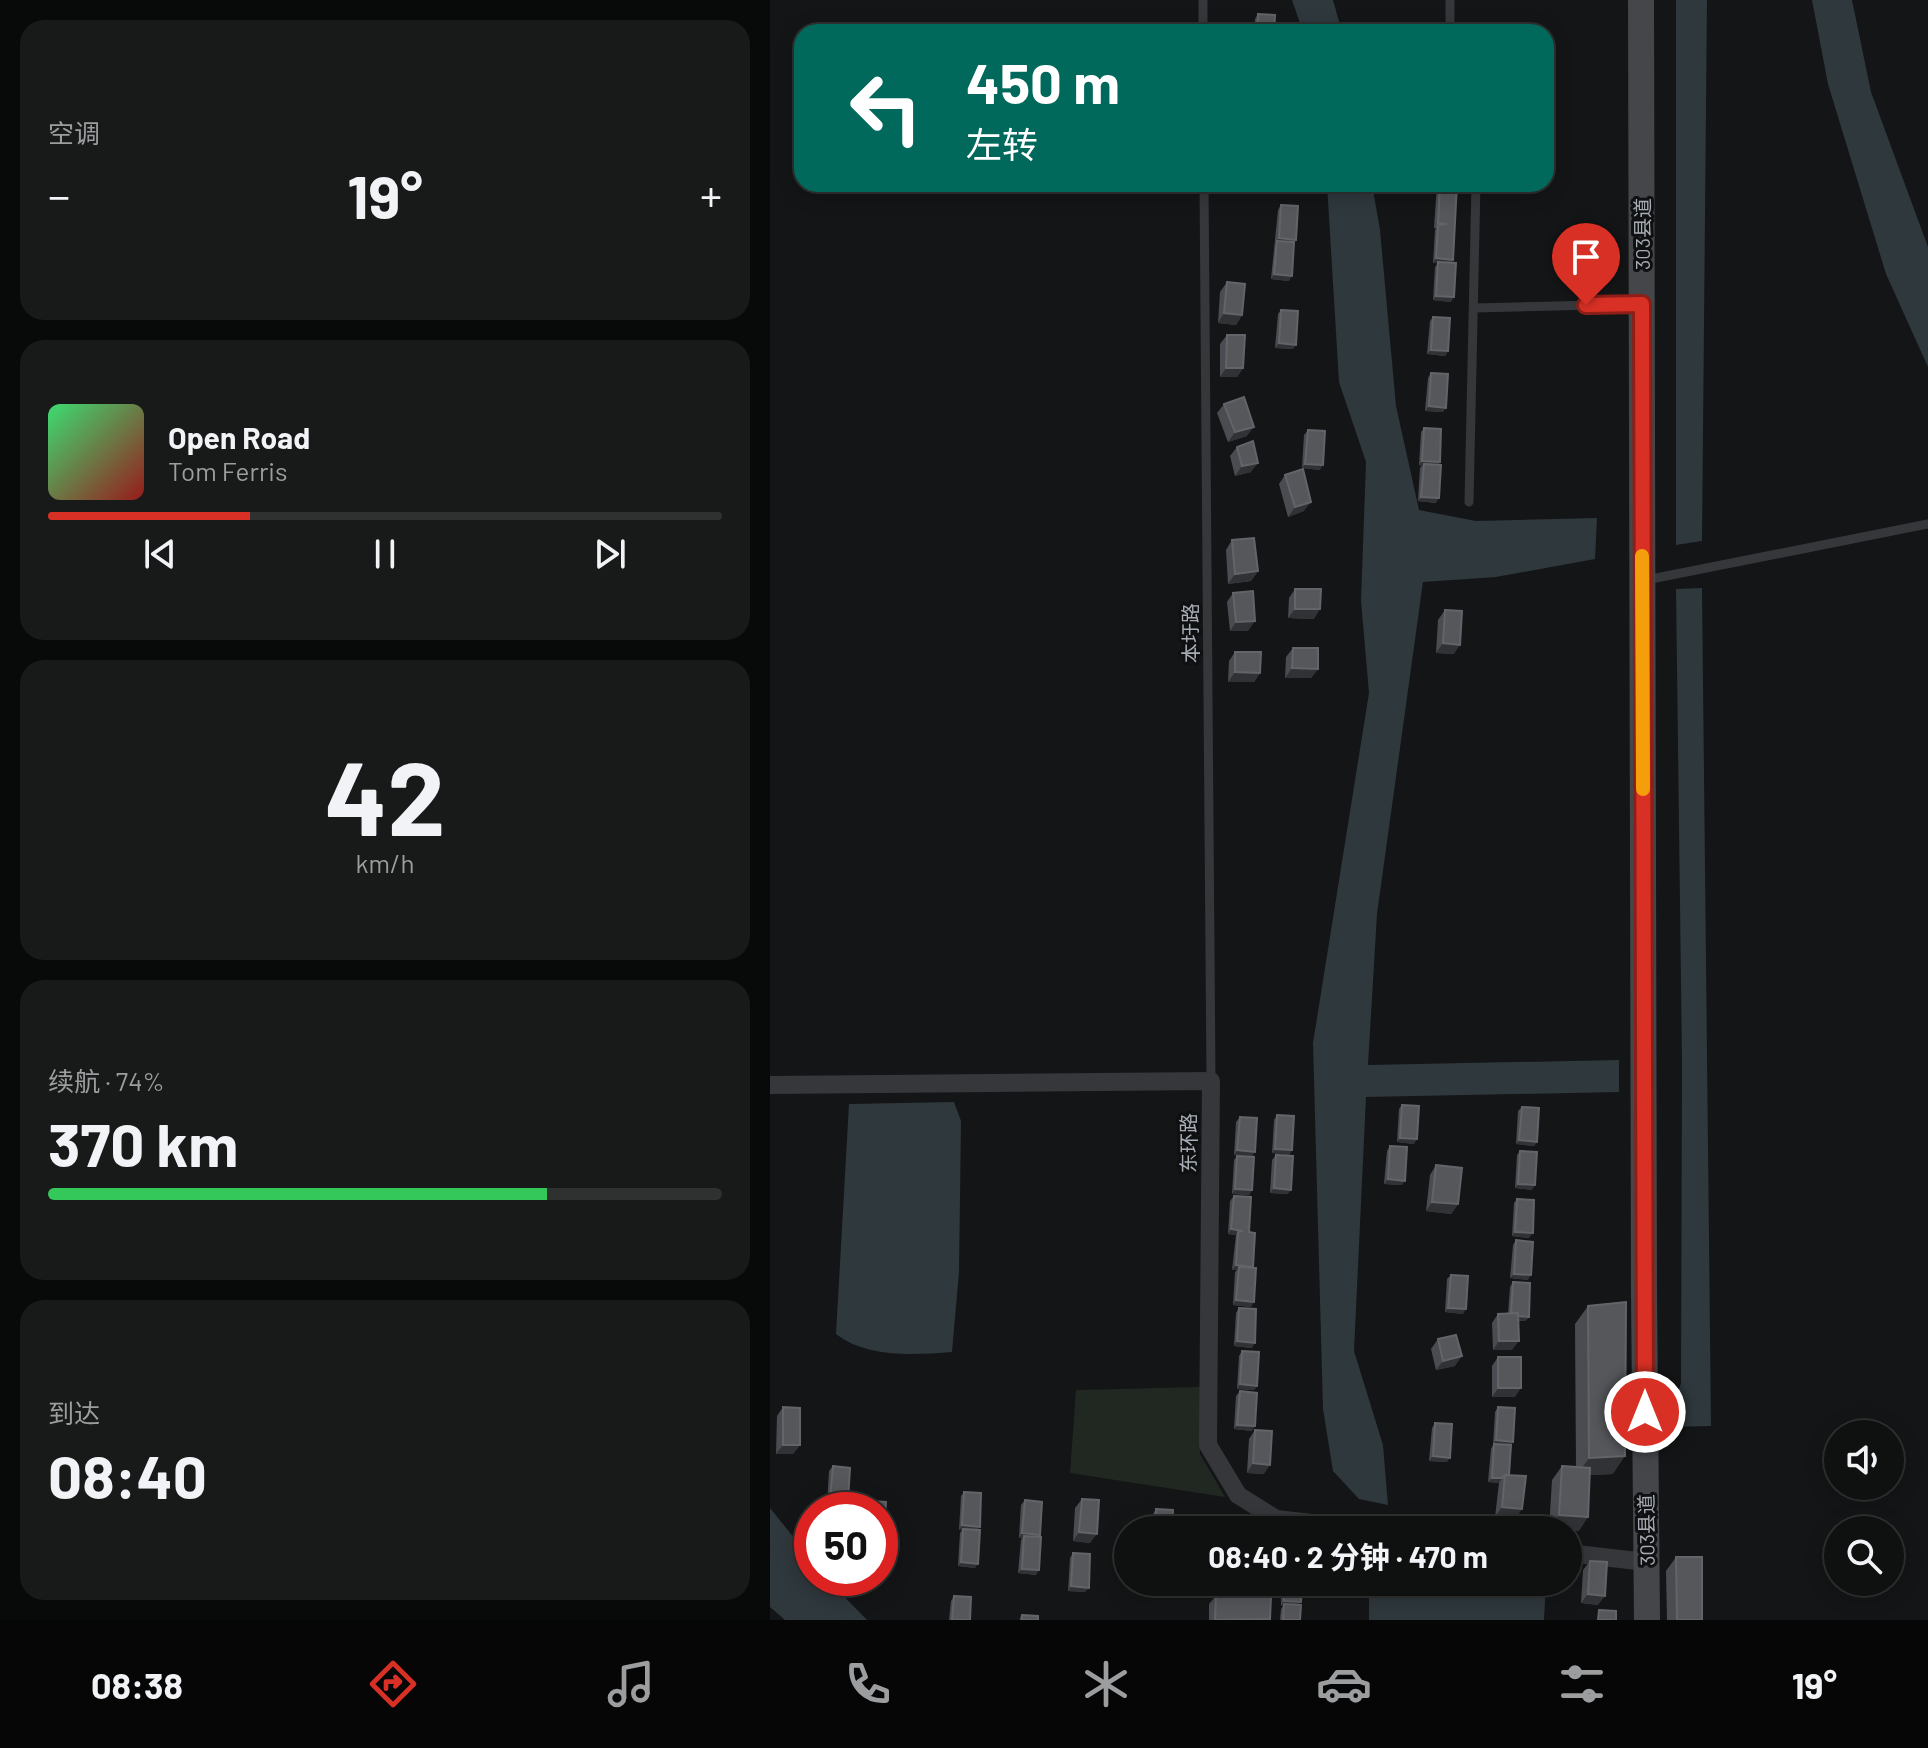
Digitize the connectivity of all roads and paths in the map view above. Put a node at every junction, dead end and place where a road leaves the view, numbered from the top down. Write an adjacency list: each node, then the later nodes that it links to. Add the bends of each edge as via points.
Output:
1 (1203, 0): 4 (lane)
2 (1450, 0): 5 (lane)
3 (1641, 0): 8 (main road, 303县道)
4 (1203, 24)
5 (1450, 24)
6 (1204, 192): 13 (lane, 本圩路)
7 (1476, 192): 9 (lane)
8 (1642, 304): 9 (lane); 12 (main road, 303县道)
9 (1473, 308): 10 (lane)
10 (1469, 502)
11 (1928, 524): 12 (lane)
12 (1642, 581): 17 (main road, 303县道)
13 (1211, 1081): 14 (street); 15 (street, 东环路, via 1208,1445 1238,1495)
14 (770, 1085)
15 (1271, 1516)
16 (1582, 1555): 17 (street)
17 (1646, 1562): 18 (main road, 303县道)
18 (1647, 1620)

